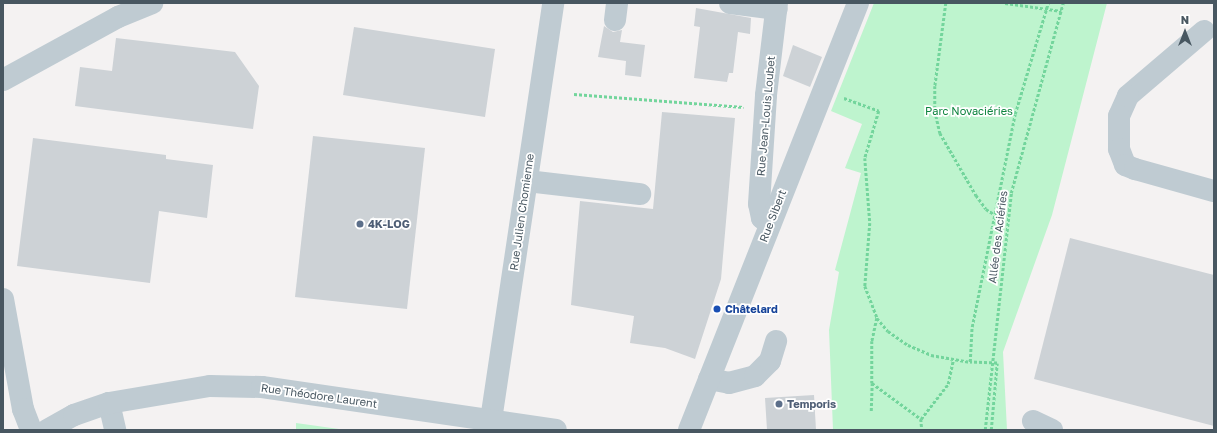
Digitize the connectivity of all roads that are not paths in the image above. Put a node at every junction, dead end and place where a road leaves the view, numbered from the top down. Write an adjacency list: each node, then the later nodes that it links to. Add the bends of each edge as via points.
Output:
1 (152, 3): 7 (street, via 112,21)
2 (553, 3): 8 (street, Rue Julien Chomienne)
3 (730, 3): 5 (street)
4 (858, 3): 11 (street, Rue Sibert)
5 (777, 6): 11 (street, Rue Jean-Louis Loubet, via 766,95 759,204 762,218)
6 (1204, 31): 9 (street, via 1128,96 1119,116 1119,149 1125,165)
7 (3, 80)
8 (527, 181): 10 (street); 16 (street, Rue Julien Chomienne)
9 (1214, 191)
10 (640, 194)
11 (770, 224): 14 (street, Rue Sibert)
12 (3, 299): 17 (street, via 23,409)
13 (776, 342): 14 (street, via 770,362 755,376 730,383)
14 (709, 379): 21 (street, Rue Sibert)
15 (109, 403): 16 (street, Rue Théodore Laurent, via 210,386 262,387); 18 (street, Rue Théodore Laurent, via 74,415); 19 (street)
16 (491, 420): 20 (street, Rue Théodore Laurent)
17 (31, 430)
18 (47, 430)
19 (115, 430)
20 (556, 430)
21 (689, 430)

